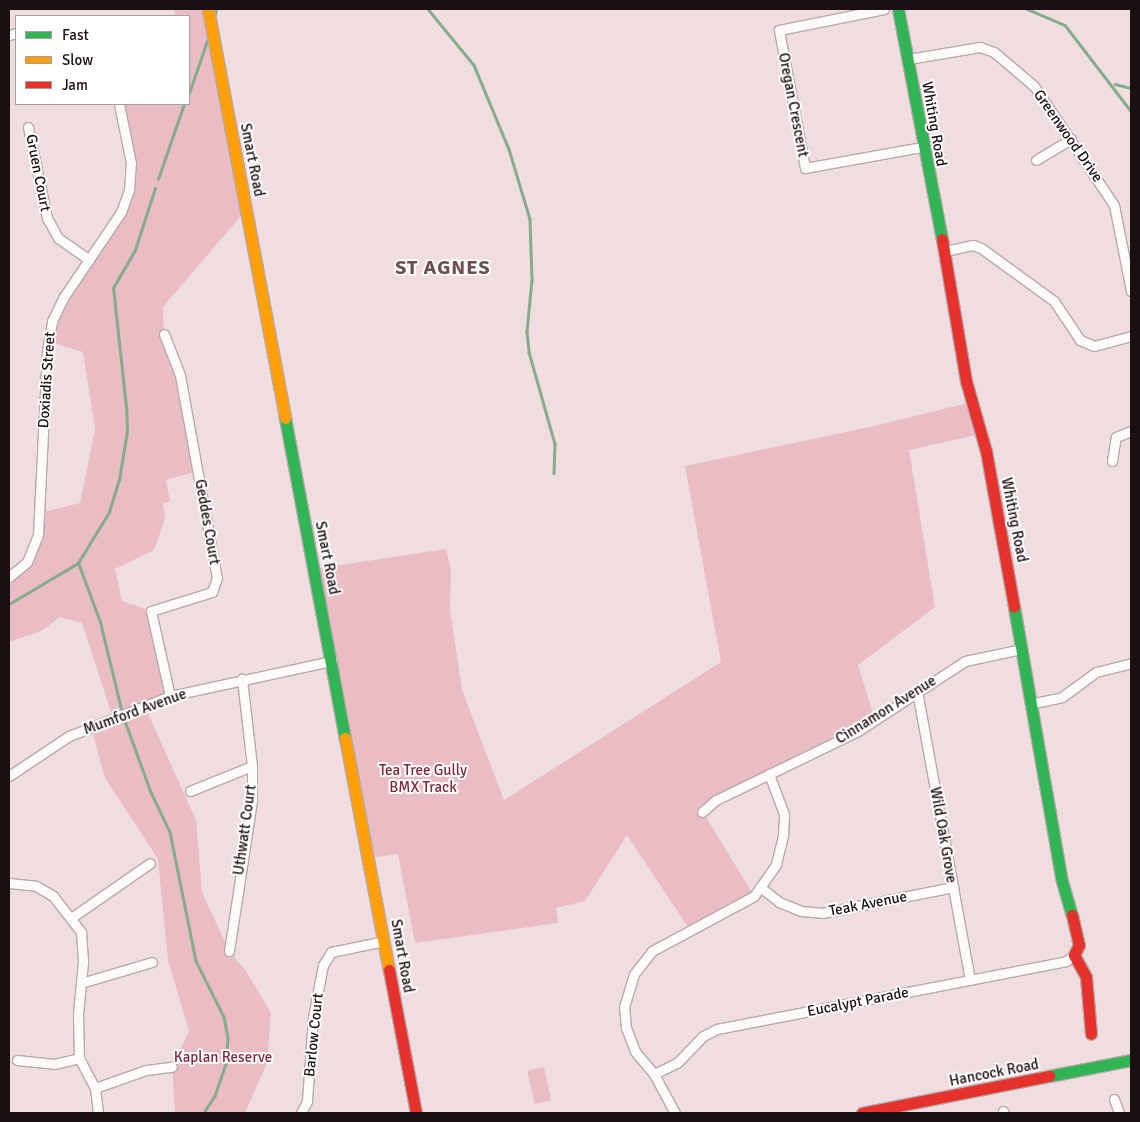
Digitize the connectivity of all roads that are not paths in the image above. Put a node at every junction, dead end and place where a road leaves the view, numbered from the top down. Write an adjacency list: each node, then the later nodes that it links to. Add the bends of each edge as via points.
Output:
1 (208, 9): 19 (main road, Smart Road)
2 (884, 9): 8 (street, Oregan Crescent, via 779,30 805,168)
3 (898, 9): 4 (main road, Whiting Road)
4 (908, 59): 7 (street, Greenwood Drive, via 980,46 994,52 1034,86); 8 (main road, Whiting Road)
5 (120, 105): 11 (street, Doxiadis Street, via 131,163 129,190 121,212)
6 (28, 127): 11 (street, Gruen Court, via 47,218 69,249)
7 (1071, 140): 9 (street); 12 (street, Greenwood Drive, via 1114,205)
8 (922, 147): 10 (main road, Whiting Road)
9 (1036, 160)
10 (944, 251): 14 (street, via 973,245 981,248 1054,301 1080,340 1094,346); 18 (main road, Whiting Road, via 966,381 986,451)
11 (90, 260): 17 (street, Doxiadis Street, via 58,307 49,330 38,535 26,562)
12 (1131, 291)
13 (164, 334): 23 (street, Geddes Court, via 180,375 217,578 212,592 151,611)
14 (1131, 336)
15 (1131, 431): 16 (street, via 1116,437)
16 (1112, 461)
17 (9, 577)
18 (1021, 649): 22 (street, Cinnamon Avenue, via 965,661); 24 (main road, Whiting Road)
19 (332, 661): 21 (street, Mumford Avenue); 35 (main road, Smart Road)
20 (1131, 663): 24 (street, via 1096,672 1062,697)
21 (242, 679): 23 (street, Mumford Avenue); 25 (street, Uthwatt Court)
22 (917, 692): 26 (street, Cinnamon Avenue, via 858,731); 33 (street, Wild Oak Grove)
23 (170, 696): 27 (street, Mumford Avenue, via 69,736)
24 (1030, 704): 37 (main road, Whiting Road, via 1050,798 1062,881 1078,938 1079,946)
25 (252, 766): 28 (street); 36 (street, Uthwatt Court, via 252,800)
26 (769, 774): 29 (street, Cinnamon Avenue, via 716,800); 32 (street, via 784,814 783,835 776,864)
27 (9, 776)
28 (190, 791)
29 (702, 812)
30 (150, 863): 34 (street)
31 (9, 883): 34 (street, via 36,886 53,896)
32 (760, 887): 33 (street, Teak Avenue, via 779,902 801,911 822,913); 46 (street, via 754,896 652,951 634,974 624,1007 626,1028 635,1051)
33 (953, 888): 39 (street, Wild Oak Grove)
34 (71, 918): 40 (street, via 81,932)
35 (384, 941): 50 (street, Barlow Court, via 331,952 323,965 313,1017 307,1101); 51 (main road, Smart Road)
36 (229, 951)
37 (1074, 955): 39 (street, Eucalypt Parade, via 1066,961); 41 (main road, via 1086,978)
38 (152, 962): 40 (street)
39 (970, 980): 46 (street, Eucalypt Parade, via 717,1029 703,1036 676,1063)
40 (81, 983): 42 (street)
41 (1091, 1034)
42 (79, 1058): 43 (street, via 54,1064); 47 (street)
43 (17, 1060)
44 (1131, 1060): 53 (main road, Hancock Road)
45 (172, 1067): 47 (street, via 146,1070)
46 (654, 1074): 52 (street)
47 (95, 1088): 49 (street)
48 (1114, 1099): 54 (street)
49 (98, 1113)
50 (301, 1113)
51 (416, 1113)
52 (675, 1113)
53 (862, 1113)
54 (1119, 1113)

